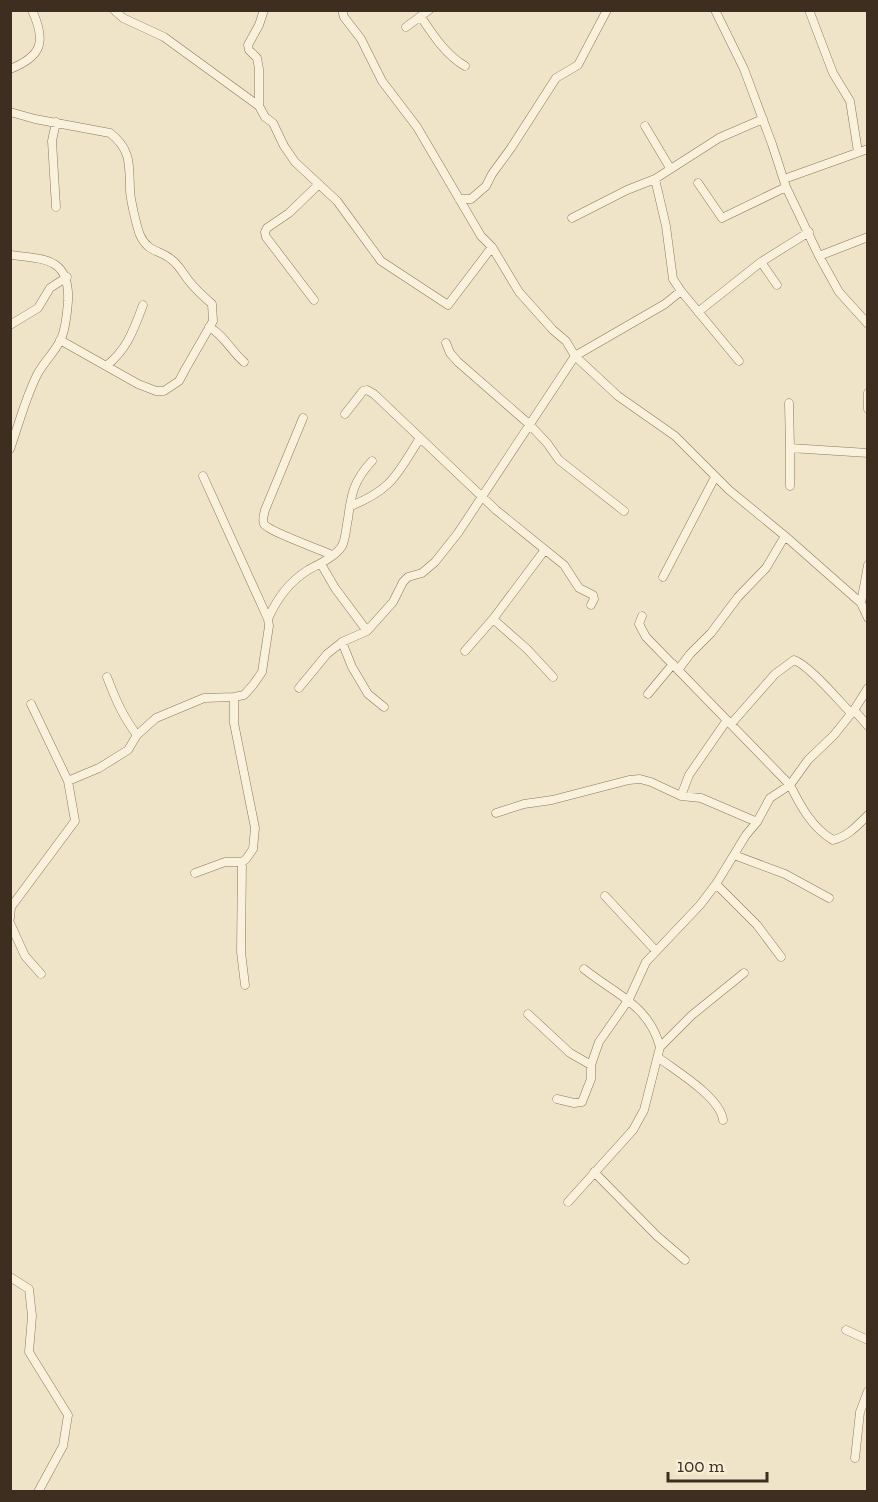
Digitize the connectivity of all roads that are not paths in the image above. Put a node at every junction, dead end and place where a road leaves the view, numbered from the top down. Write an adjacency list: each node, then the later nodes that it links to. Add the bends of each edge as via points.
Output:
1 (32, 10): 12 (street, via 39,26 39,49 29,60)
2 (114, 10): 13 (street, via 164,37)
3 (264, 10): 13 (street, via 248,45 259,69)
4 (342, 10): 25 (street, via 382,81 417,127)
5 (429, 10): 9 (street)
6 (607, 10): 25 (street, via 578,65 555,78 486,186 471,199)
7 (715, 10): 15 (street)
8 (809, 10): 19 (street, via 833,73 850,101)
9 (421, 17): 10 (street); 11 (street, via 436,39)
10 (406, 27)
11 (465, 66)
12 (10, 69)
13 (259, 106): 24 (street, via 295,162)
14 (10, 112): 16 (street)
15 (763, 119): 20 (street, via 719,138); 23 (street)
16 (56, 122): 26 (street, via 52,141); 42 (street, via 110,133 124,148 131,174 129,192 140,235 148,247 171,259 212,304)
17 (645, 126): 20 (street)
18 (867, 149): 19 (street)
19 (858, 152): 23 (street)
20 (670, 168): 21 (street)
21 (655, 179): 27 (street); 36 (street, via 673,279)
22 (698, 183): 23 (street, via 722,218)
23 (785, 183): 28 (street)
24 (318, 185): 30 (street, via 337,201 381,261 448,305); 37 (street, via 265,232)
25 (459, 199): 30 (street)
26 (56, 207)
27 (572, 218)
28 (809, 232): 32 (street); 33 (street)
29 (867, 237): 32 (street)
30 (492, 247): 45 (street, via 519,292 566,340)
31 (10, 255): 34 (street, via 50,262)
32 (819, 256): 40 (street, via 839,292)
33 (761, 262): 35 (street); 39 (street)
34 (67, 277): 41 (street, via 50,288 38,308); 43 (street, via 68,311)
35 (777, 285)
36 (681, 291): 39 (street); 45 (street)
37 (314, 300)
38 (143, 305): 48 (street, via 130,339)
39 (698, 312): 46 (street)
40 (867, 324)
41 (10, 325)
42 (209, 327): 47 (street); 48 (street, via 179,381 164,391 156,392)
43 (60, 340): 48 (street); 57 (street, via 37,376)
44 (446, 343): 54 (street, via 458,362)
45 (575, 356): 54 (street); 61 (street, via 618,396 675,436)
46 (739, 361)
47 (244, 362)
48 (106, 366)
49 (867, 393): 51 (street)
50 (789, 403): 56 (street)
51 (867, 409)
52 (345, 414): 55 (street, via 367,390)
53 (303, 418): 68 (street, via 263,521 274,531)
54 (529, 424): 63 (street); 65 (street, via 559,460)
55 (420, 438): 63 (street); 64 (street, via 389,485)
56 (790, 448): 58 (street); 62 (street)
57 (10, 449)
58 (867, 453)
59 (372, 461): 64 (street, via 358,476)
60 (203, 476): 75 (street)
61 (715, 477): 66 (street); 71 (street)
62 (790, 486)
63 (483, 496): 67 (street); 78 (street, via 435,562 403,582 393,602)
64 (351, 506): 68 (street, via 342,546)
65 (624, 511)
66 (785, 536): 72 (street); 81 (street, via 766,568 711,633)
67 (544, 551): 73 (street, via 564,566 579,588 593,595); 77 (street)
68 (332, 555): 69 (street)
69 (321, 564): 75 (street, via 287,587); 78 (street)
70 (867, 565): 72 (street)
71 (663, 577)
72 (861, 603): 76 (street)
73 (591, 605)
74 (642, 616): 81 (street, via 640,629)
75 (268, 618): 87 (street, via 262,672 244,694)
76 (867, 618)
77 (493, 619): 80 (street); 83 (street)
78 (367, 631): 79 (street)
79 (342, 642): 84 (street, via 316,665); 89 (street, via 368,694)
80 (465, 651)
81 (676, 667): 86 (street); 91 (street)
82 (106, 677): 93 (street, via 117,704)
83 (553, 677)
84 (299, 688)
85 (867, 688): 90 (street)
86 (648, 693)
87 (234, 697): 93 (street, via 204,698 173,710 147,724); 101 (street, via 234,723 255,828 252,849)
88 (31, 704): 94 (street)
89 (384, 707)
90 (853, 711): 91 (street, via 794,660); 92 (street); 95 (street)
91 (729, 722): 95 (street); 96 (street, via 689,775)
92 (867, 726)
93 (137, 735): 94 (street, via 128,750)
94 (68, 781): 106 (street, via 75,821 11,907)
95 (790, 785): 98 (street, via 820,831 833,840 852,831); 99 (street, via 770,798)
96 (681, 796): 97 (street, via 651,782 629,780); 99 (street, via 701,798)
97 (496, 813)
98 (867, 815)
99 (757, 822): 100 (street)
100 (734, 855): 103 (street); 105 (street, via 785,874)
101 (242, 862): 102 (street, via 225,862); 113 (street, via 241,952)
102 (195, 873)
103 (716, 884): 108 (street); 109 (street, via 757,925)
104 (605, 896): 108 (street)
105 (829, 898)
106 (10, 918)
107 (10, 923): 112 (street, via 25,956)
108 (656, 951): 114 (street, via 641,971)
109 (781, 957)
110 (584, 969): 114 (street)
111 (744, 973): 116 (street)
112 (41, 974)
113 (245, 985)
114 (629, 999): 116 (street, via 649,1023); 118 (street, via 599,1042)
115 (528, 1014): 118 (street, via 570,1053)
116 (660, 1047): 117 (street)
117 (659, 1058): 120 (street, via 712,1100); 121 (street, via 644,1110 633,1130)
118 (591, 1065): 119 (street, via 591,1079 582,1102)
119 (557, 1099)
120 (723, 1120)
121 (594, 1172): 122 (street); 123 (street)
122 (568, 1202)
123 (685, 1260)
124 (10, 1277): 129 (street, via 29,1289 29,1352 68,1415 63,1446)
125 (846, 1330): 126 (street)
126 (867, 1340)
127 (867, 1391): 128 (street, via 860,1412)
128 (855, 1458)
129 (38, 1491)

